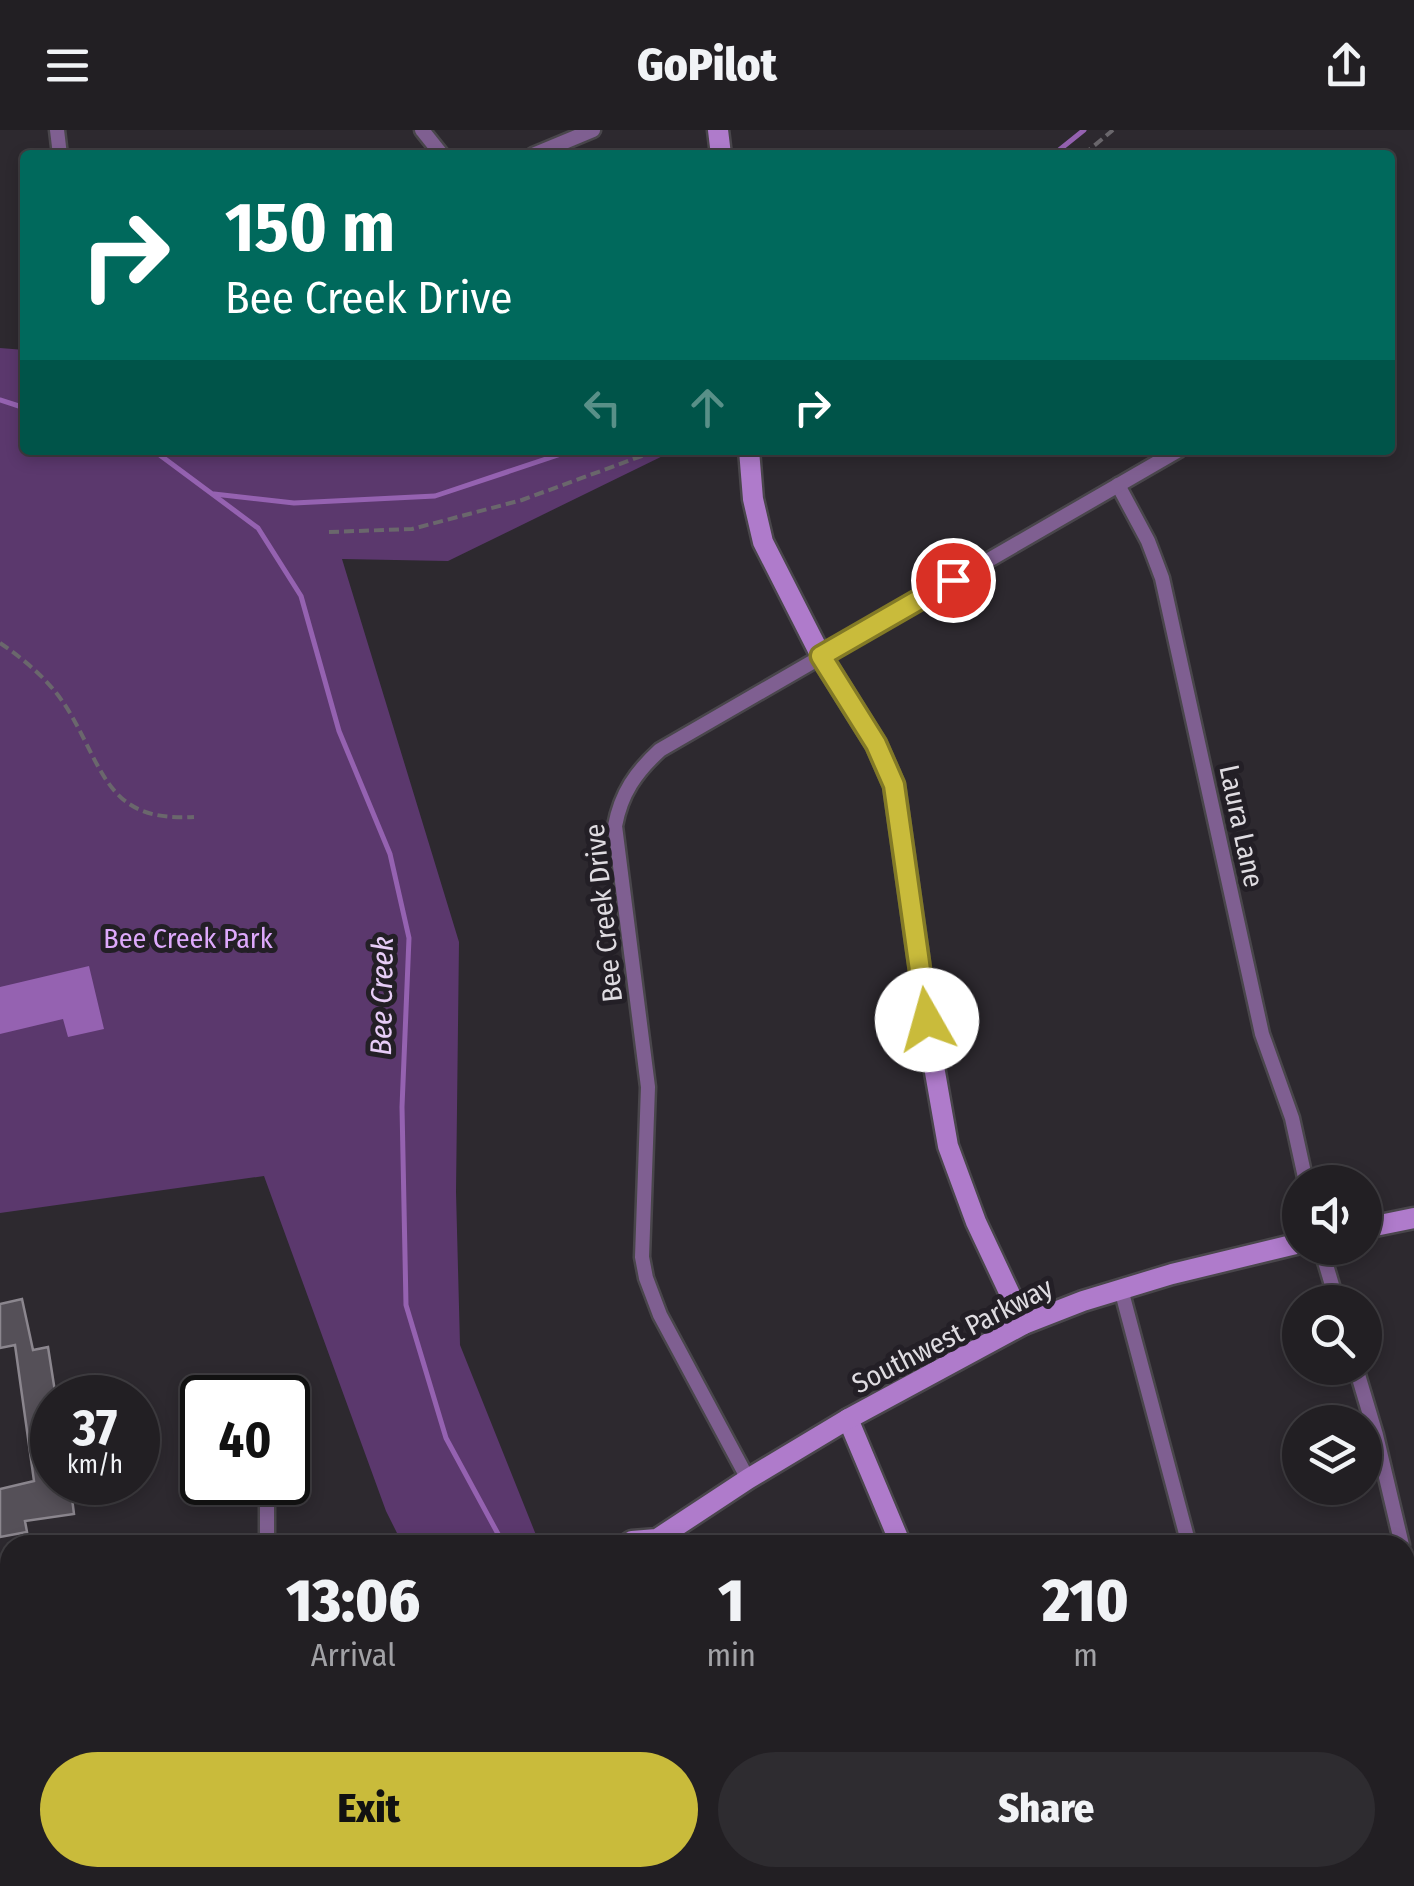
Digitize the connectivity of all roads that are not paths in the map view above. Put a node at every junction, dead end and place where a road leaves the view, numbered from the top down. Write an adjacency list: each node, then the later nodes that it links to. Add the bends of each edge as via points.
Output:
1 (422, 130): 3 (street)
2 (593, 130): 4 (street)
3 (438, 150)
4 (545, 150)
5 (749, 455): 8 (street, via 763,542)
6 (1170, 455): 7 (street, Bee Creek Drive)
7 (1118, 485): 8 (street, Bee Creek Drive); 9 (street, Laura Lane, via 1162,578 1262,1034)
8 (821, 656): 14 (street, via 894,785 948,1146); 17 (street, Bee Creek Drive, via 660,750 626,788 615,826 648,1088 646,1278)
9 (1302, 1165)
10 (1414, 1218): 11 (street)
11 (1382, 1225)
12 (1282, 1247): 13 (street, Southwest Parkway)
13 (1121, 1290): 14 (street, Southwest Parkway); 22 (street)
14 (1024, 1324): 16 (street, Southwest Parkway)
15 (1361, 1385): 23 (street)
16 (848, 1419): 17 (street, Southwest Parkway); 21 (street)
17 (748, 1479): 20 (street, Southwest Parkway)
18 (267, 1505): 19 (street)
19 (266, 1535)
20 (666, 1535)
21 (897, 1535)
22 (1186, 1535)
23 (1400, 1535)

